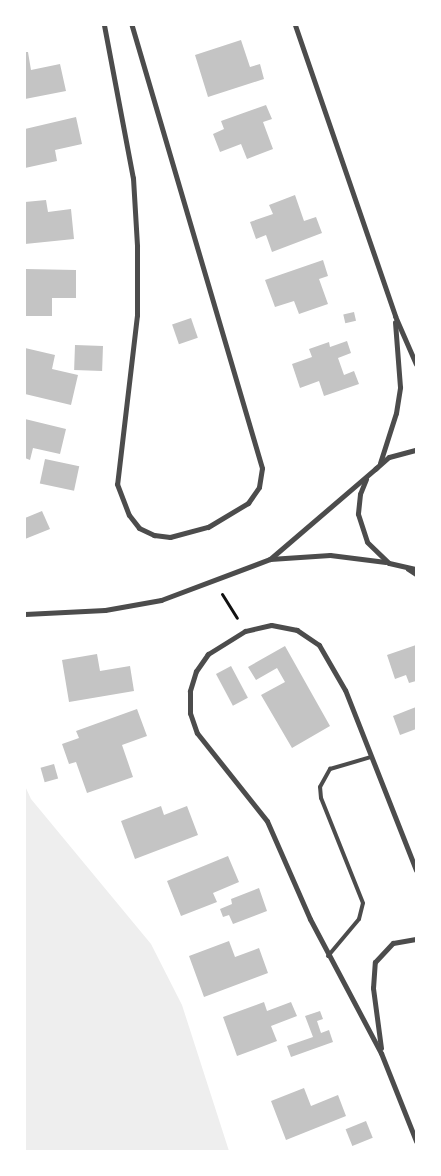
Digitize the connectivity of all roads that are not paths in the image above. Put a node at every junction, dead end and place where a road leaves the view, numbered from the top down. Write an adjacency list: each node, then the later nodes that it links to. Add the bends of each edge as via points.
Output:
1 (104, 25): 2 (street, via 130,158 137,246 136,335 132,383 117,467 118,484 129,515 139,528 154,535 170,537 208,527 248,503 258,487 262,468)
2 (132, 25)
3 (295, 25): 4 (street)
4 (395, 316): 5 (street); 7 (street, via 400,386 396,413)
5 (416, 364)
6 (416, 450): 7 (street, via 400,453)
7 (378, 466): 8 (street); 9 (street, via 360,494 359,524 367,542)
8 (270, 559): 9 (street, via 330,555); 13 (street, via 161,600 115,608)
9 (389, 563): 10 (street)
10 (407, 569): 11 (street); 12 (street)
11 (416, 569)
12 (416, 574)
13 (25, 614)
14 (371, 757): 15 (street); 17 (lane, via 330,769 320,788 321,798 363,902 359,920); 17 (street, via 345,690 319,645 297,630 271,625 245,631 208,654 196,671 190,691 190,713 197,733 267,821)
15 (416, 870)
16 (416, 939): 18 (street, via 393,943 375,962 373,988)
17 (328, 956): 18 (street)
18 (381, 1053): 19 (street)
19 (416, 1141)

